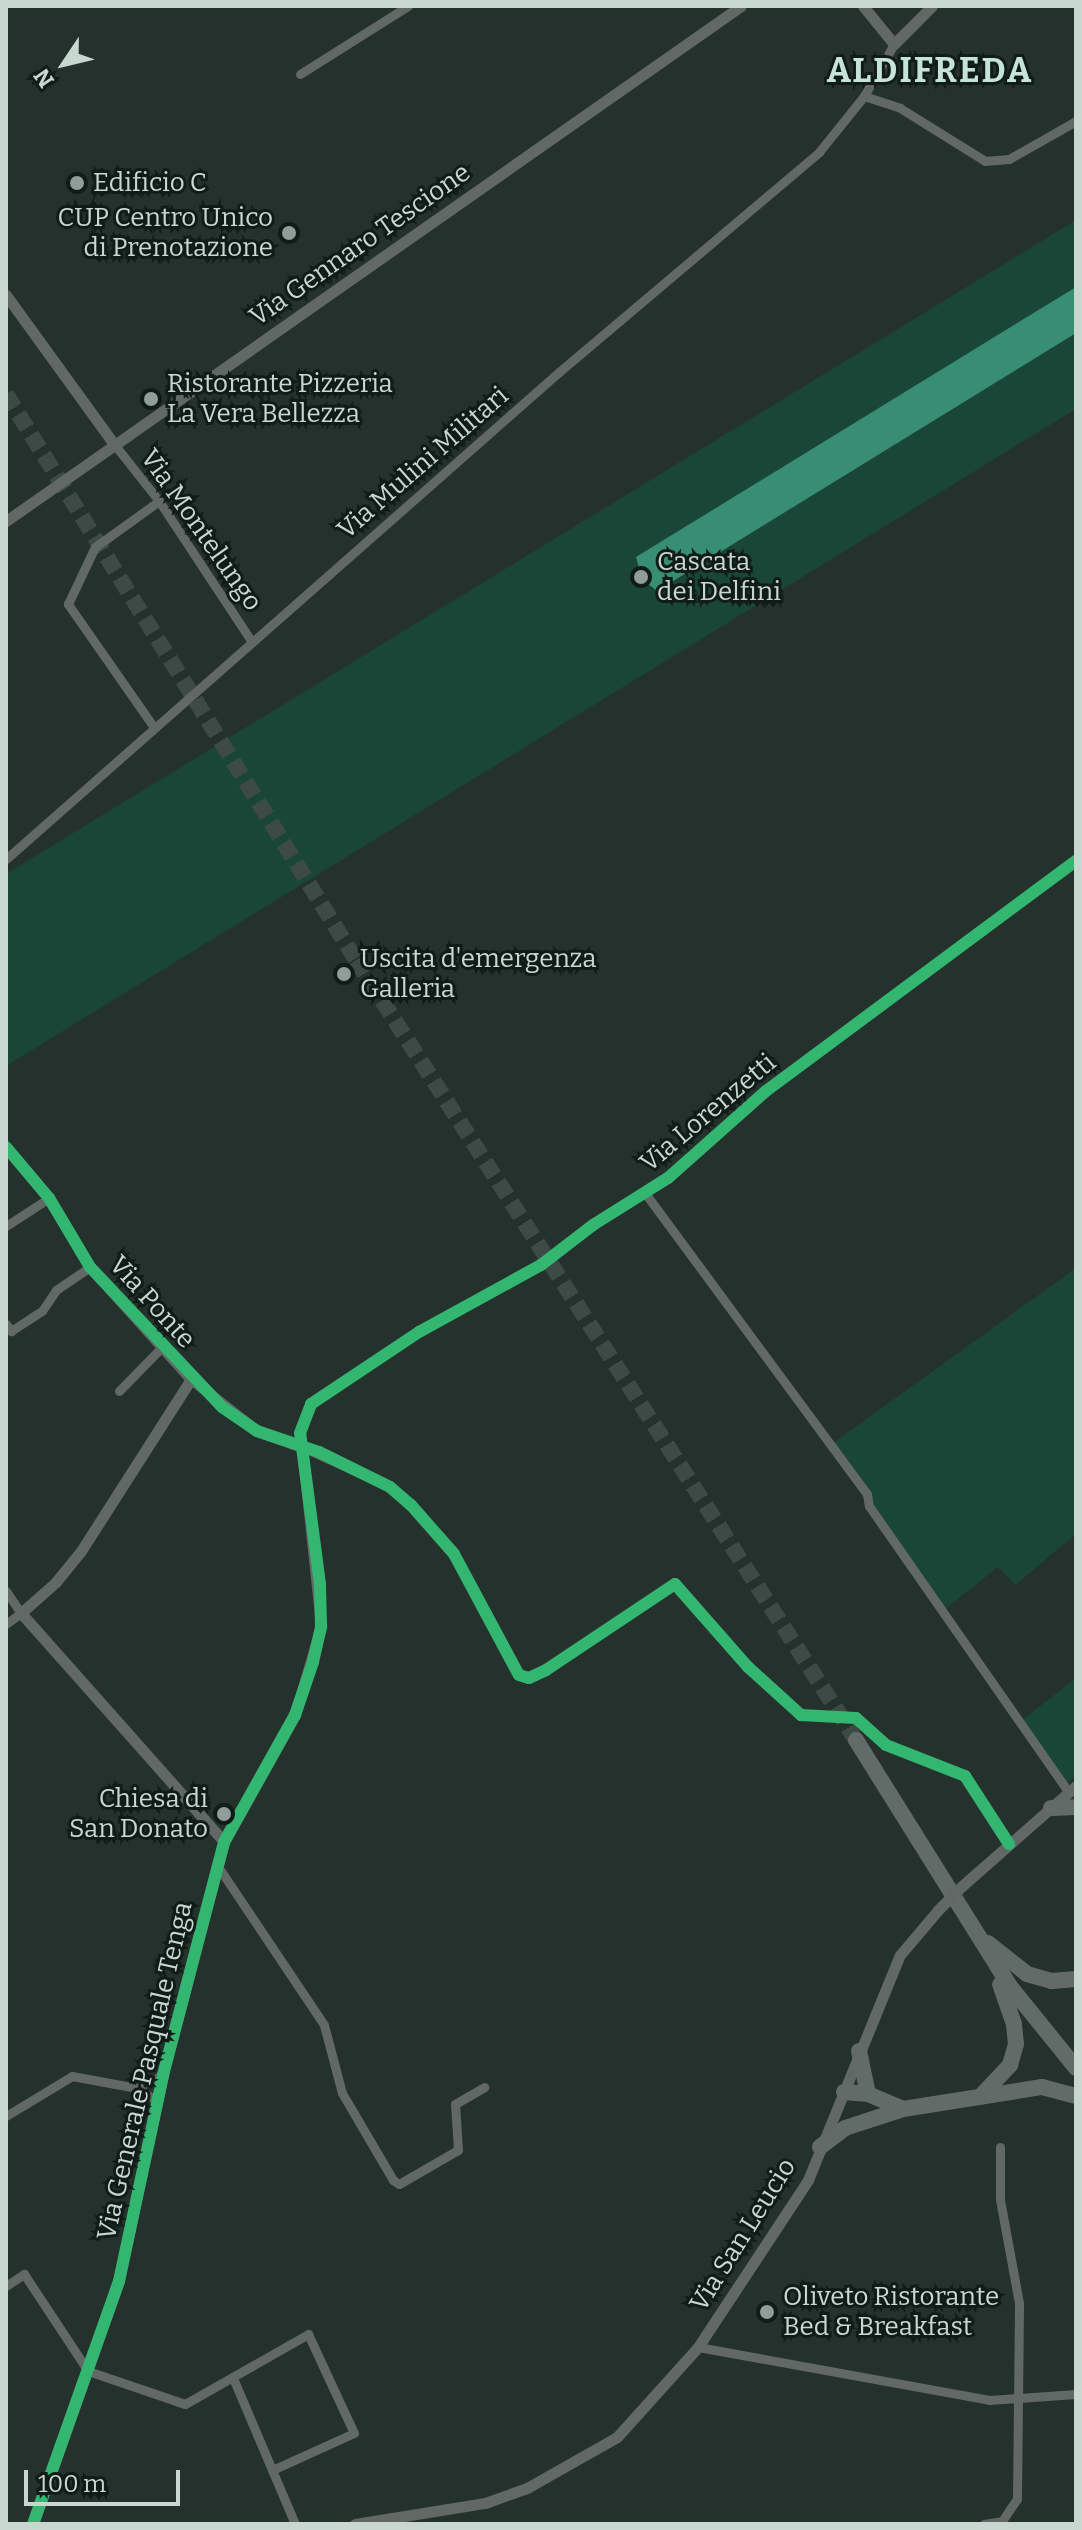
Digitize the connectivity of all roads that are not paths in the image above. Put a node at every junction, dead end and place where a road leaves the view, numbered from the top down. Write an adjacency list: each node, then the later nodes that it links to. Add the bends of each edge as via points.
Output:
1 (408, 6): 6 (street)
2 (741, 6): 10 (street, Via Gennaro Tescione)
3 (863, 6): 5 (street)
4 (932, 6): 5 (street)
5 (894, 44): 7 (street, Via Mulini Militari)
6 (300, 74)
7 (864, 96): 8 (street, via 900,108 985,161 1009,159); 13 (street, Via Mulini Militari, via 819,152)
8 (1076, 121)
9 (6, 295): 10 (street)
10 (114, 444): 11 (street, Via Montelungo); 12 (street, Via Gennaro Tescione)
11 (159, 501): 13 (street, Via Montelungo); 14 (street, via 95,547 68,604)
12 (6, 521)
13 (252, 642): 14 (street, Via Mulini Militari)
14 (153, 726): 15 (street, Via Mulini Militari)
15 (6, 859)
16 (1076, 861): 18 (street, Via Lorenzetti, via 766,1091)
17 (6, 1147): 19 (street, Via Ponte)
18 (645, 1193): 26 (street, Via Lorenzetti, via 541,1265 419,1332 331,1389 311,1404 304,1418); 31 (street, via 867,1494 869,1506)
19 (49, 1198): 20 (street); 21 (street, Via Ponte)
20 (6, 1226)
21 (90, 1267): 22 (street, via 56,1290 47,1307 32,1318 11,1331); 23 (street, Via Ponte)
22 (6, 1324)
23 (162, 1347): 24 (street, Via Ponte); 25 (street)
24 (191, 1379): 26 (street, Via Ponte, via 257,1431); 28 (street, via 81,1551)
25 (119, 1391)
26 (302, 1447): 33 (street, Via Generale Pasquale Tenga, via 321,1626 295,1715); 34 (street, via 390,1487 411,1505 454,1554 519,1675 529,1678 546,1670 675,1584 748,1667 801,1715 856,1718 886,1745 965,1776)
27 (6, 1591): 28 (street)
28 (21, 1613): 29 (street); 33 (street)
29 (6, 1624)
30 (856, 1740): 36 (highway)
31 (1074, 1795): 32 (highway)
32 (1051, 1808): 34 (street, Via San Leucio)
33 (224, 1842): 35 (street, Via Generale Pasquale Tenga)
34 (1009, 1844): 38 (street, Via San Leucio, bridge, via 938,1910 900,1955)
35 (217, 1865): 40 (street, Via Generale Pasquale Tenga); 41 (street, via 324,2025 342,2093 393,2180 399,2184 458,2150 455,2104)
36 (972, 1929): 37 (highway, via 1027,1974 1052,1981); 39 (highway); 46 (highway, via 1006,1998 1016,2044 1010,2065)
37 (1076, 1979)
38 (859, 2051): 43 (street, Via San Leucio); 44 (highway)
39 (1076, 2068)
40 (163, 2075): 42 (street); 47 (street, Via Generale Pasquale Tenga)
41 (484, 2087)
42 (137, 2088): 47 (street); 49 (street, via 72,2076)
43 (844, 2092): 44 (highway); 50 (highway, via 854,2108); 51 (street, Via San Leucio)
44 (868, 2094): 48 (highway)
45 (1076, 2096): 46 (highway, via 1042,2087)
46 (980, 2097): 48 (highway)
47 (157, 2101): 55 (street, Via Generale Pasquale Tenga, via 119,2281)
48 (903, 2109): 50 (highway)
49 (6, 2116)
50 (870, 2117): 51 (highway)
51 (820, 2147): 54 (street, Via San Leucio, via 808,2180)
52 (1000, 2147): 58 (street, via 1000,2199 1019,2303)
53 (6, 2286): 55 (street, via 24,2274)
54 (698, 2347): 58 (street, via 989,2400); 62 (street, Via San Leucio, via 617,2437 527,2488 485,2503)
55 (88, 2371): 56 (street, via 185,2404); 60 (street, Via Generale Pasquale Tenga)
56 (233, 2378): 59 (street); 59 (street, via 308,2334 354,2433)
57 (1076, 2394): 58 (street)
58 (1016, 2398): 63 (street, via 1017,2499 1002,2521)
59 (272, 2470): 61 (street)
60 (33, 2524)
61 (295, 2524)
62 (355, 2524)
63 (984, 2524)

